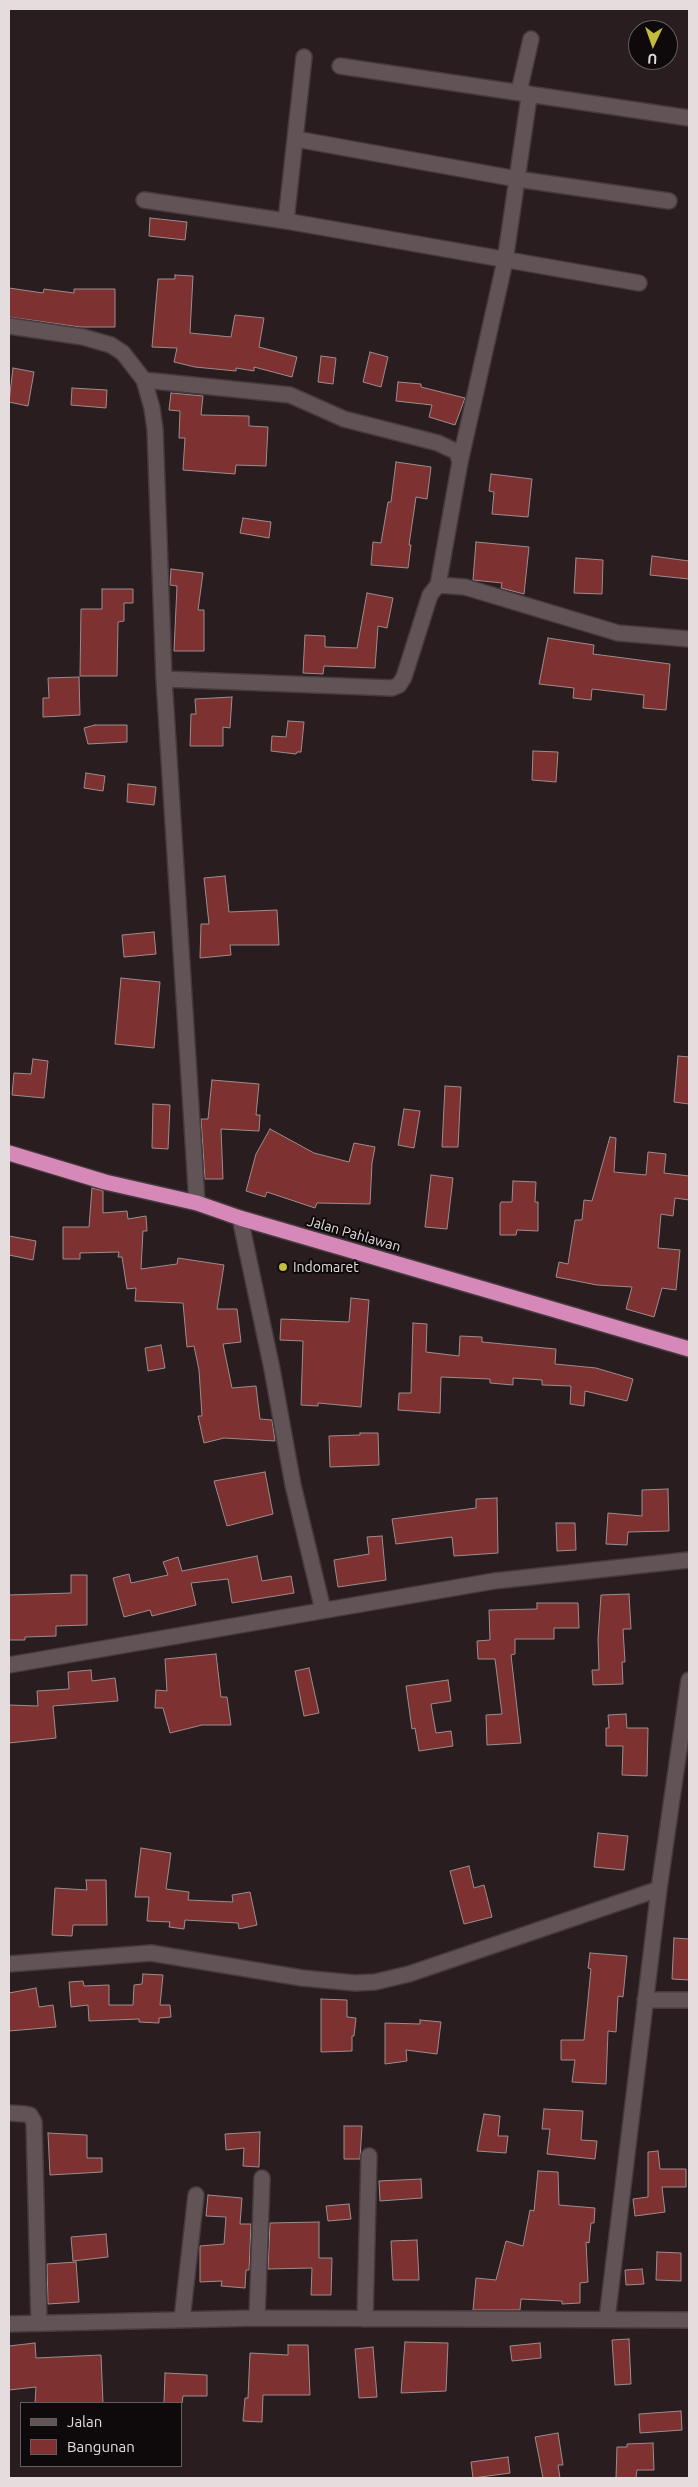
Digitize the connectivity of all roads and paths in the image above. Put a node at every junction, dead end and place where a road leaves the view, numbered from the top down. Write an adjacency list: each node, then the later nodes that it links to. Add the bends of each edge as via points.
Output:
1 (531, 38): 4 (street, via 520,87)
2 (304, 57): 6 (street)
3 (340, 66): 4 (street)
4 (528, 96): 5 (street); 7 (street)
5 (689, 118)
6 (296, 139): 7 (street); 10 (street)
7 (517, 179): 9 (street); 11 (street)
8 (144, 200): 10 (street)
9 (669, 201)
10 (286, 221): 11 (street)
11 (505, 261): 12 (street); 15 (street)
12 (639, 283)
13 (9, 326): 14 (street, via 83,337 111,346 123,353)
14 (144, 380): 15 (street, via 290,395 344,419 438,443 457,452); 18 (street, via 155,429)
15 (460, 462): 16 (street)
16 (438, 585): 17 (street, via 465,588 618,633); 18 (street, via 430,595 404,678 392,688)
17 (689, 639)
18 (164, 679): 20 (street)
19 (9, 1153): 20 (highway, Jalan Pahlawan, via 105,1182)
20 (196, 1203): 21 (highway, Jalan Pahlawan)
21 (240, 1218): 22 (highway, Jalan Pahlawan); 24 (street, via 293,1485)
22 (689, 1349)
23 (689, 1560): 24 (street, via 494,1581)
24 (323, 1610): 25 (street)
25 (9, 1665)
26 (689, 1680): 27 (street)
27 (659, 1890): 28 (street, via 409,1974 375,1982 302,1978 151,1953); 29 (street)
28 (9, 1964)
29 (645, 2000): 30 (street); 38 (street)
30 (689, 2000)
31 (9, 2113): 40 (street, via 25,2114 34,2123)
32 (369, 2156): 36 (street)
33 (262, 2178): 35 (street)
34 (196, 2195): 37 (street)
35 (257, 2318): 36 (street); 37 (street)
36 (365, 2318): 38 (street)
37 (182, 2319): 40 (street)
38 (607, 2319): 39 (street)
39 (689, 2320)
40 (39, 2323): 41 (street)
41 (9, 2324)

